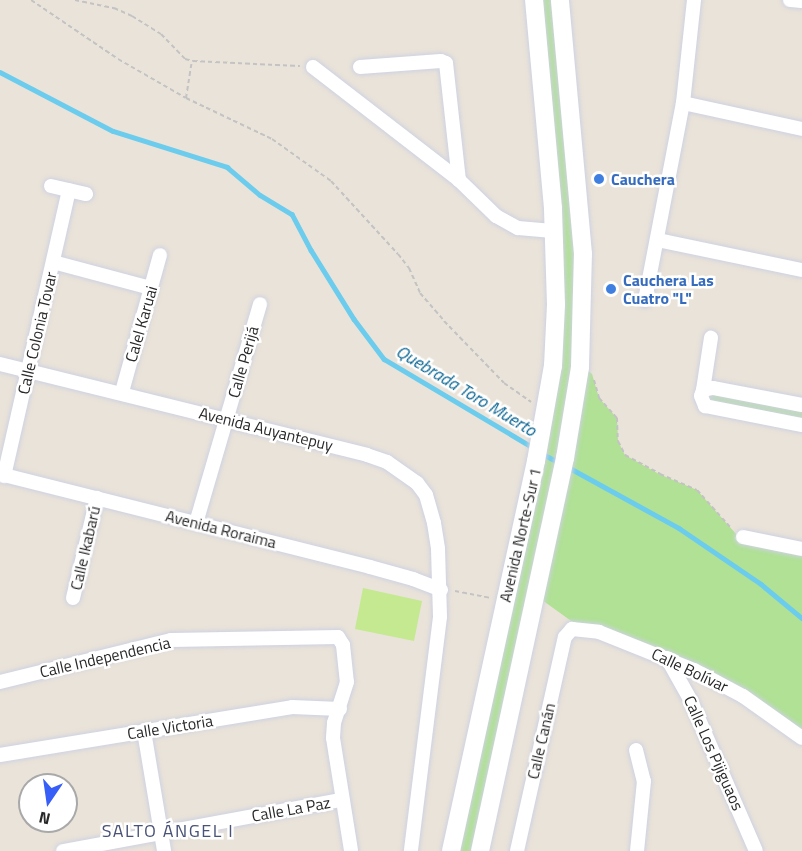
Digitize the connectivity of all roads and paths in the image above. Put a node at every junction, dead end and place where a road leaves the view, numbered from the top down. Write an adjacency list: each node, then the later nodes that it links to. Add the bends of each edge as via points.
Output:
1 (31, 0): 11 (path)
2 (75, 0): 8 (path, via 132,16)
3 (534, 0): 18 (main road, Avenida Norte-Sur 1)
4 (560, 0): 28 (main road, Avenida Norte-Sur 1, via 584,265)
5 (694, 0): 12 (street)
6 (790, 0): 7 (street)
7 (802, 1)
8 (192, 61): 9 (path); 11 (path)
9 (313, 67): 14 (street)
10 (360, 67): 14 (street, via 447,63)
11 (186, 98): 33 (path, via 272,139 331,181 398,254 420,293 474,354)
12 (683, 103): 13 (street); 19 (street)
13 (802, 129)
14 (459, 180): 18 (street, via 509,225)
15 (51, 186): 16 (street)
16 (69, 190): 17 (street); 21 (street, Calle Colonia Tovar)
17 (86, 194)
18 (554, 231): 33 (main road, Avenida Norte-Sur 1, via 556,337)
19 (658, 240): 22 (street); 24 (street)
20 (160, 255): 23 (street, Calel Karuai)
21 (53, 262): 23 (street); 29 (street, Calle Colonia Tovar)
22 (802, 270)
23 (151, 288): 31 (street, Calel Karuai)
24 (645, 300)
25 (260, 304): 34 (street, Calle Perijá)
26 (711, 338): 30 (street)
27 (0, 364): 29 (street, Avenida Auyantepuy)
28 (580, 367): 39 (path, via 592,374 599,398 616,418 618,441 625,455 697,490); 59 (main road, Avenida Norte-Sur 1, via 557,496)
29 (29, 370): 31 (street, Avenida Auyantepuy); 36 (street, Calle Colonia Tovar)
30 (703, 390): 32 (street, via 712,388); 35 (street, via 701,401 705,406)
31 (122, 392): 34 (street, Avenida Auyantepuy)
32 (802, 405)
33 (545, 416): 43 (main road, Avenida Norte-Sur 1)
34 (226, 418): 38 (street, Calle Perijá); 41 (street, Avenida Auyantepuy, via 367,455 404,472 426,495 438,549)
35 (802, 424)
36 (2, 475): 37 (street, Avenida Roraima)
37 (97, 498): 38 (street, Avenida Roraima); 42 (street, Calle Ikabarú)
38 (196, 523): 41 (street, Avenida Roraima, via 370,567)
39 (743, 537): 40 (street)
40 (802, 549)
41 (441, 590): 43 (path); 57 (street, Avenida Auyantepuy, via 438,650)
42 (73, 598)
43 (505, 601): 58 (main road, Avenida Norte-Sur 1)
44 (568, 631): 45 (street, Calle Bolívar, via 581,628 599,632); 60 (street, Calle Canán)
45 (667, 658): 49 (street, Calle Bolívar, via 743,696); 62 (street, Calle Los Pijiguaos, via 691,701)
46 (0, 682): 47 (street, Calle Independencia, via 171,640 338,637 343,645 347,682)
47 (340, 709): 48 (street, Calle Victoria, via 292,707); 52 (street, via 333,738)
48 (144, 731): 51 (street, Calle Victoria); 53 (street)
49 (802, 738)
50 (636, 750): 61 (street, via 644,781)
51 (0, 755)
52 (342, 800): 53 (street, Calle La Paz); 56 (street)
53 (161, 833): 54 (street, Calle La Paz); 55 (street)
54 (63, 851)
55 (164, 851)
56 (351, 851)
57 (411, 851)
58 (451, 851)
59 (480, 851)
60 (517, 851)
61 (637, 851)
62 (756, 851)

